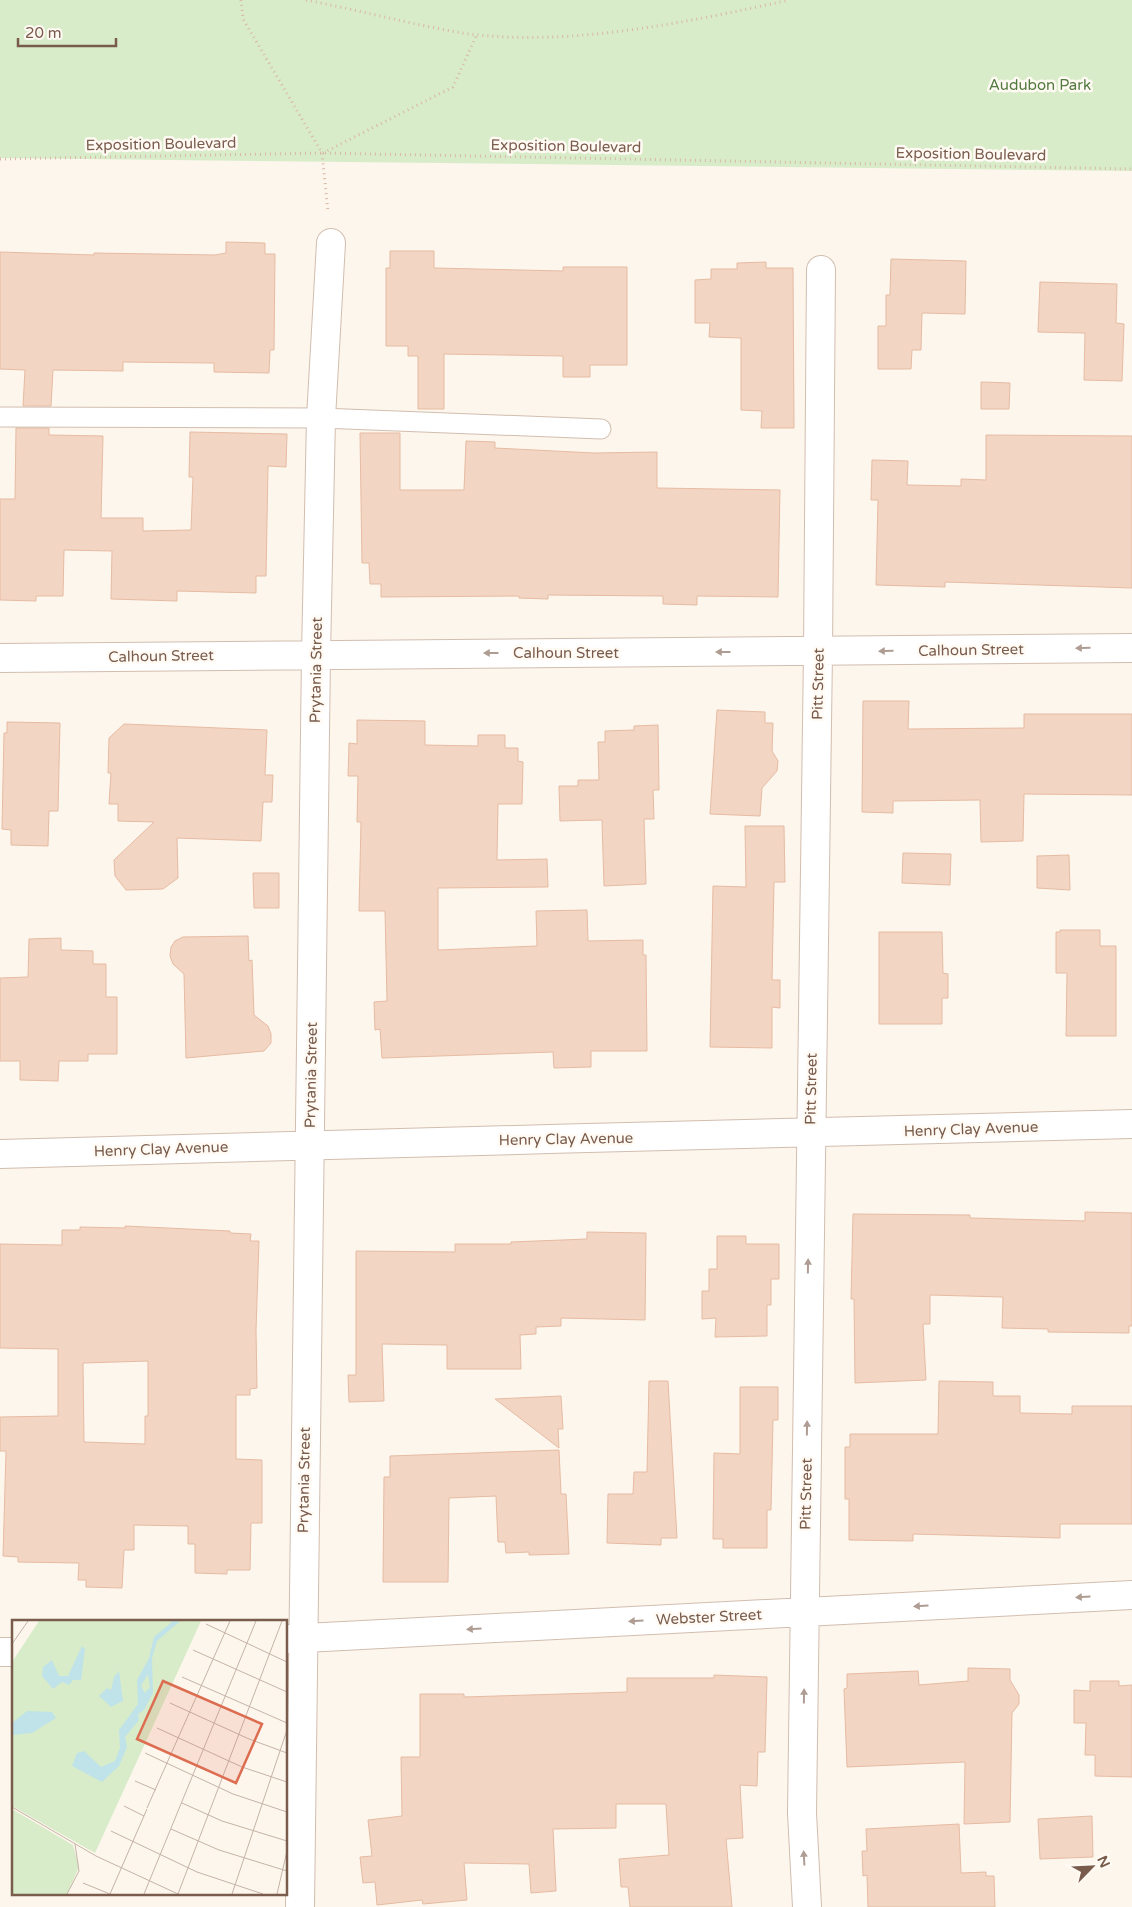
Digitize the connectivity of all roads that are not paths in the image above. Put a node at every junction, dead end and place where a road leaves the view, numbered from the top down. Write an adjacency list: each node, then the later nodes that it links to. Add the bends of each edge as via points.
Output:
1 (331, 243): 4 (street, Prytania Street)
2 (821, 270): 7 (street, Pitt Street)
3 (0, 417): 4 (lane)
4 (321, 418): 5 (lane); 8 (street, Prytania Street)
5 (601, 430)
6 (1132, 648): 7 (street, Calhoun Street, one-way to 7)
7 (818, 652): 8 (street, Calhoun Street, one-way to 8); 11 (street, Pitt Street)
8 (316, 654): 9 (street, Calhoun Street); 12 (street, Prytania Street)
9 (0, 658)
10 (1132, 1124): 11 (street, Henry Clay Avenue)
11 (810, 1134): 12 (street, Henry Clay Avenue); 15 (street, Pitt Street, one-way to 11)
12 (310, 1144): 13 (street, Henry Clay Avenue); 16 (street, Prytania Street)
13 (0, 1154)
14 (1132, 1595): 15 (street, Webster Street, one-way to 15)
15 (805, 1612): 16 (street, Webster Street, one-way to 16); 18 (street, Pitt Street, one-way to 15, via 802,1813)
16 (294, 1638): 17 (street, Prytania Street)
17 (300, 1907)
18 (807, 1907)

